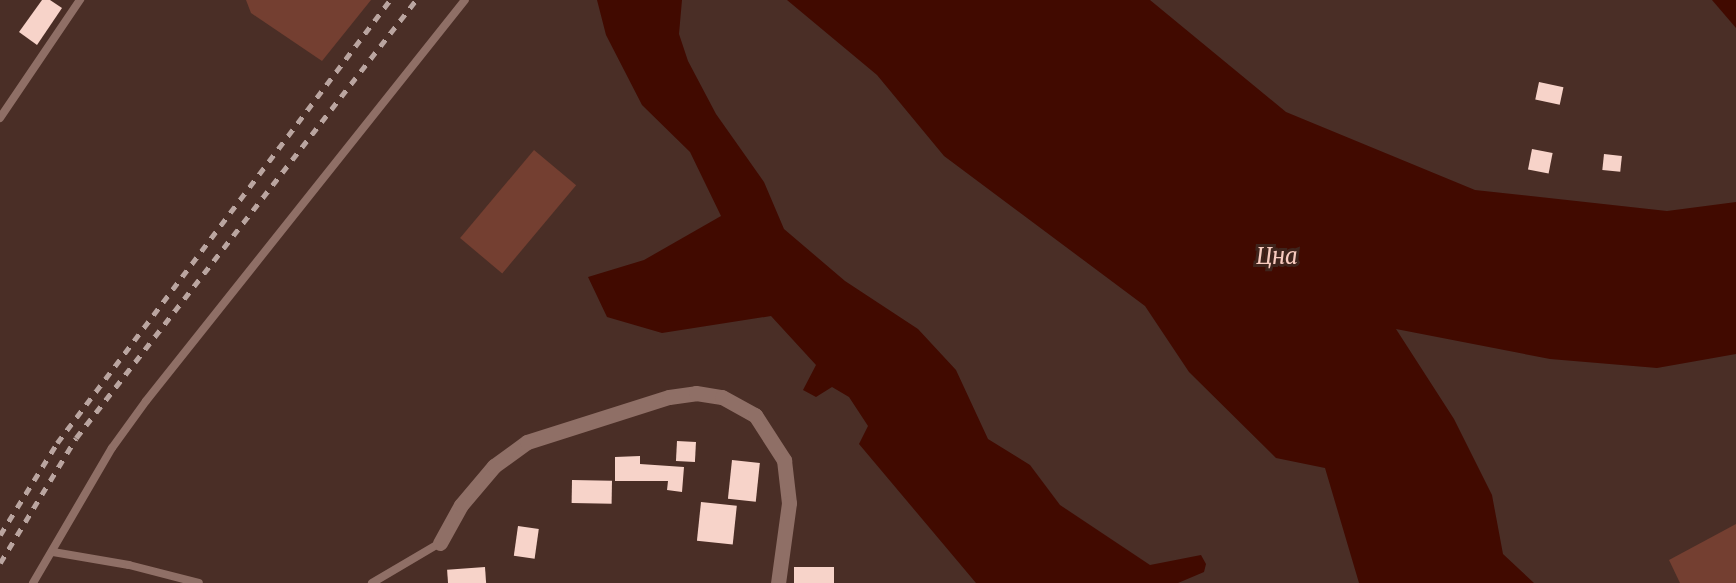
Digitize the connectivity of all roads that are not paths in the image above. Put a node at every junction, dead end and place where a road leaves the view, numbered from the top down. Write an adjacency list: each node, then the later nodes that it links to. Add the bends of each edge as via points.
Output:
1 (80, 0): 3 (lane)
2 (465, 0): 5 (lane, via 289,216 146,401 112,448)
3 (0, 117)
4 (440, 543): 8 (lane); 9 (street, via 461,506 494,466 527,442 669,397 696,393 722,397 755,415 784,460 789,503)
5 (53, 552): 6 (lane); 7 (lane, via 129,565)
6 (33, 583)
7 (199, 583)
8 (372, 583)
9 (778, 583)

